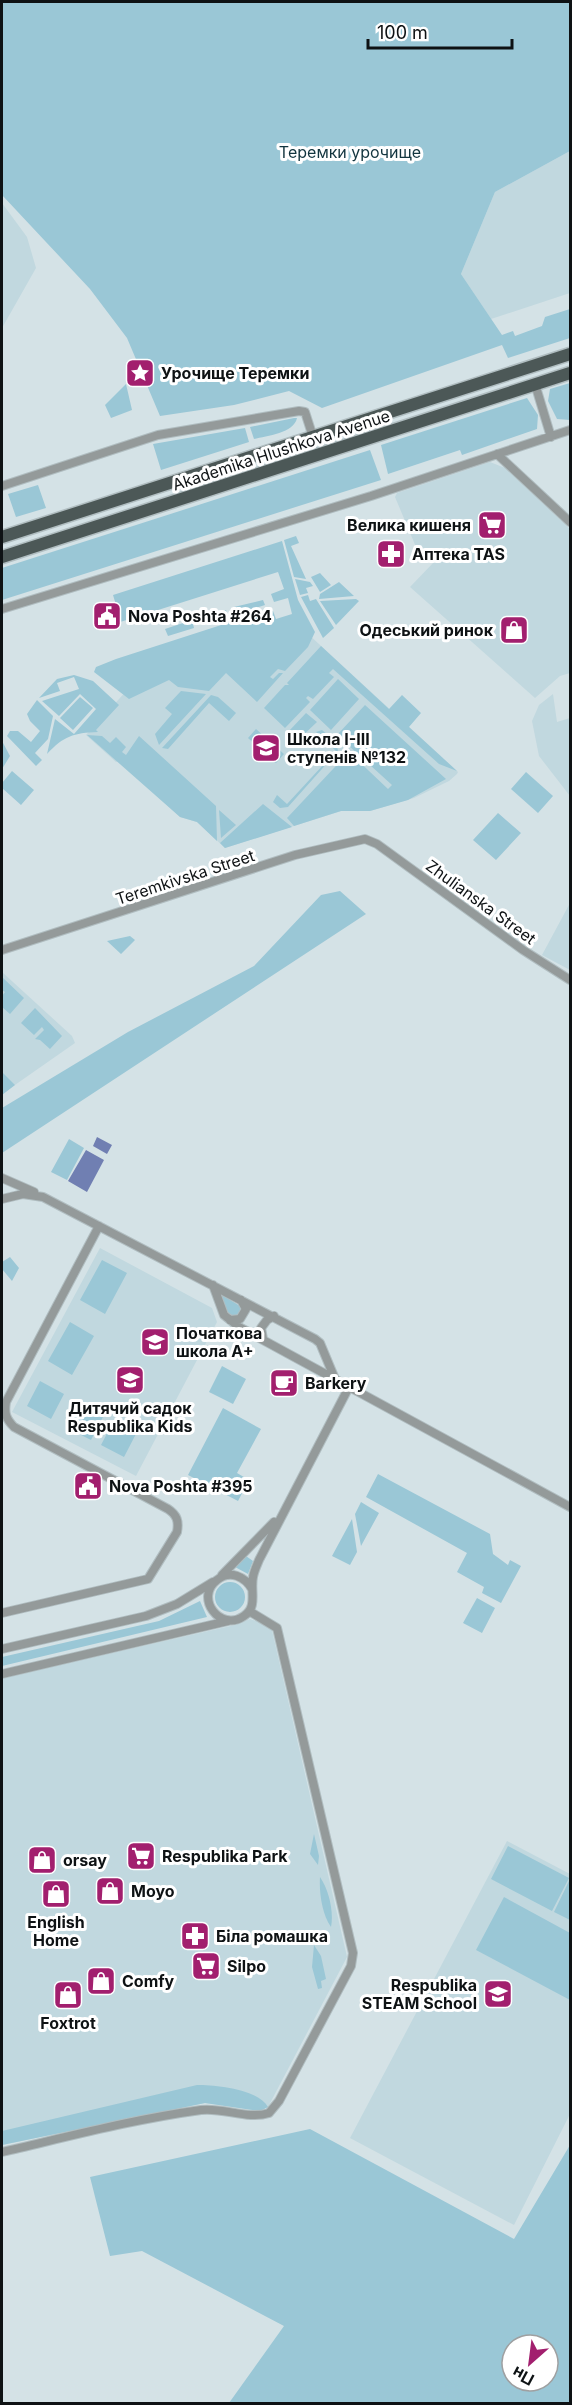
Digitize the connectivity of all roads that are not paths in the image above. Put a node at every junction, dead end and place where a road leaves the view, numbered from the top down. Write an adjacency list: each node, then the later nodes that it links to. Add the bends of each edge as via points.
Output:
1 (570, 354): 6 (highway, Akademika Hlushkova Avenue)
2 (570, 373): 3 (highway, Akademika Hlushkova Avenue)
3 (535, 384): 5 (street); 11 (highway, Akademika Hlushkova Avenue)
4 (570, 430): 5 (street)
5 (551, 436): 7 (street)
6 (314, 437): 8 (street, via 305,412 299,411 158,435); 10 (highway, Akademika Hlushkova Avenue)
7 (497, 454): 9 (street); 12 (street)
8 (2, 486)
9 (570, 522)
10 (2, 537)
11 (2, 557)
12 (2, 609)
13 (377, 844): 14 (street, Teremkivska Street, via 365,839 295,855); 15 (street, Zhulianska Street)
14 (2, 950)
15 (570, 980)
16 (2, 1178): 17 (street)
17 (43, 1197): 18 (street, via 23,1194); 19 (street)
18 (2, 1200)
19 (99, 1226): 20 (street); 34 (street, via 4,1410 14,1427 175,1514 177,1532 151,1577)
20 (213, 1285): 21 (street); 23 (street)
21 (240, 1299): 22 (street); 23 (street, via 246,1309 244,1315)
22 (274, 1316): 24 (street, via 261,1328); 25 (street)
23 (228, 1319): 24 (street)
24 (263, 1339): 26 (street)
25 (321, 1345): 26 (street, via 318,1359); 27 (street)
26 (308, 1363): 27 (street)
27 (335, 1379): 28 (street)
28 (350, 1387): 29 (street); 30 (street)
29 (570, 1507)
30 (280, 1516): 31 (street); 32 (street, via 259,1560)
31 (217, 1579): 32 (street, via 235,1575); 35 (street, via 208,1595 210,1606 216,1615); 36 (street, via 177,1604 147,1616)
32 (252, 1590): 33 (street)
33 (249, 1611): 35 (street); 38 (street, via 277,1628 353,1953 351,1966 269,2113 217,2109 182,2112)
34 (2, 1613)
35 (230, 1620): 37 (street)
36 (2, 1649)
37 (2, 1674)
38 (2, 2152)

